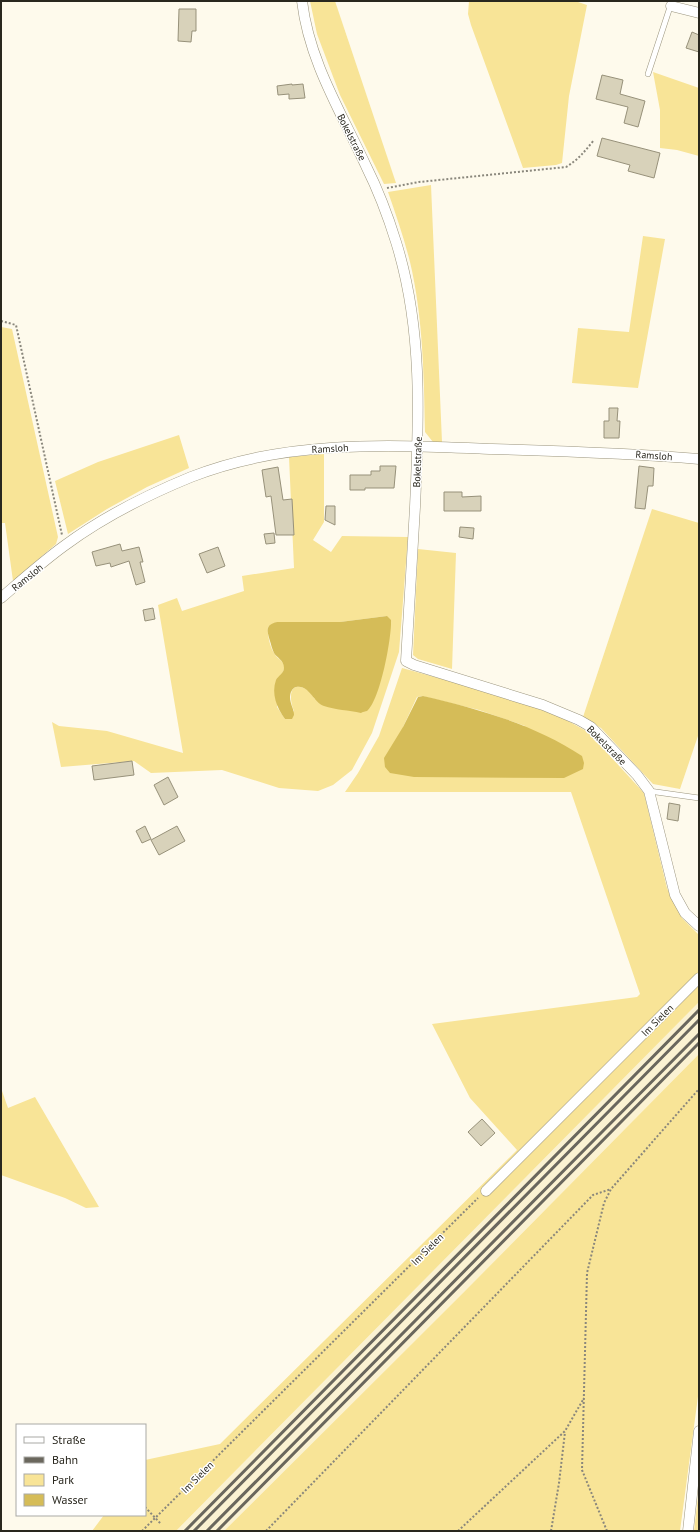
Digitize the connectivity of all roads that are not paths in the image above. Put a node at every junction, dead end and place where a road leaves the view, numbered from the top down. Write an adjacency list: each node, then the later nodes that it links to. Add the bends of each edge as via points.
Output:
1 (302, 1): 5 (street, Bokelstraße, via 306,29 316,61 378,191 406,278 416,354)
2 (671, 3): 3 (street); 4 (lane)
3 (699, 13)
4 (648, 74)
5 (418, 446): 6 (street, Ramsloh, via 626,453); 7 (street, Ramsloh, via 379,445 305,450 243,460 193,476 110,516 64,546); 8 (street, Bokelstraße, via 406,661 543,705 579,720 590,727)
6 (699, 459)
7 (1, 598)
8 (649, 791): 9 (lane); 10 (street, Bokelstraße, via 675,895 685,913)
9 (699, 798)
10 (699, 926)
11 (699, 978): 12 (street, Im Sielen)
12 (486, 1190)
13 (699, 1431): 14 (street)
14 (688, 1531)

